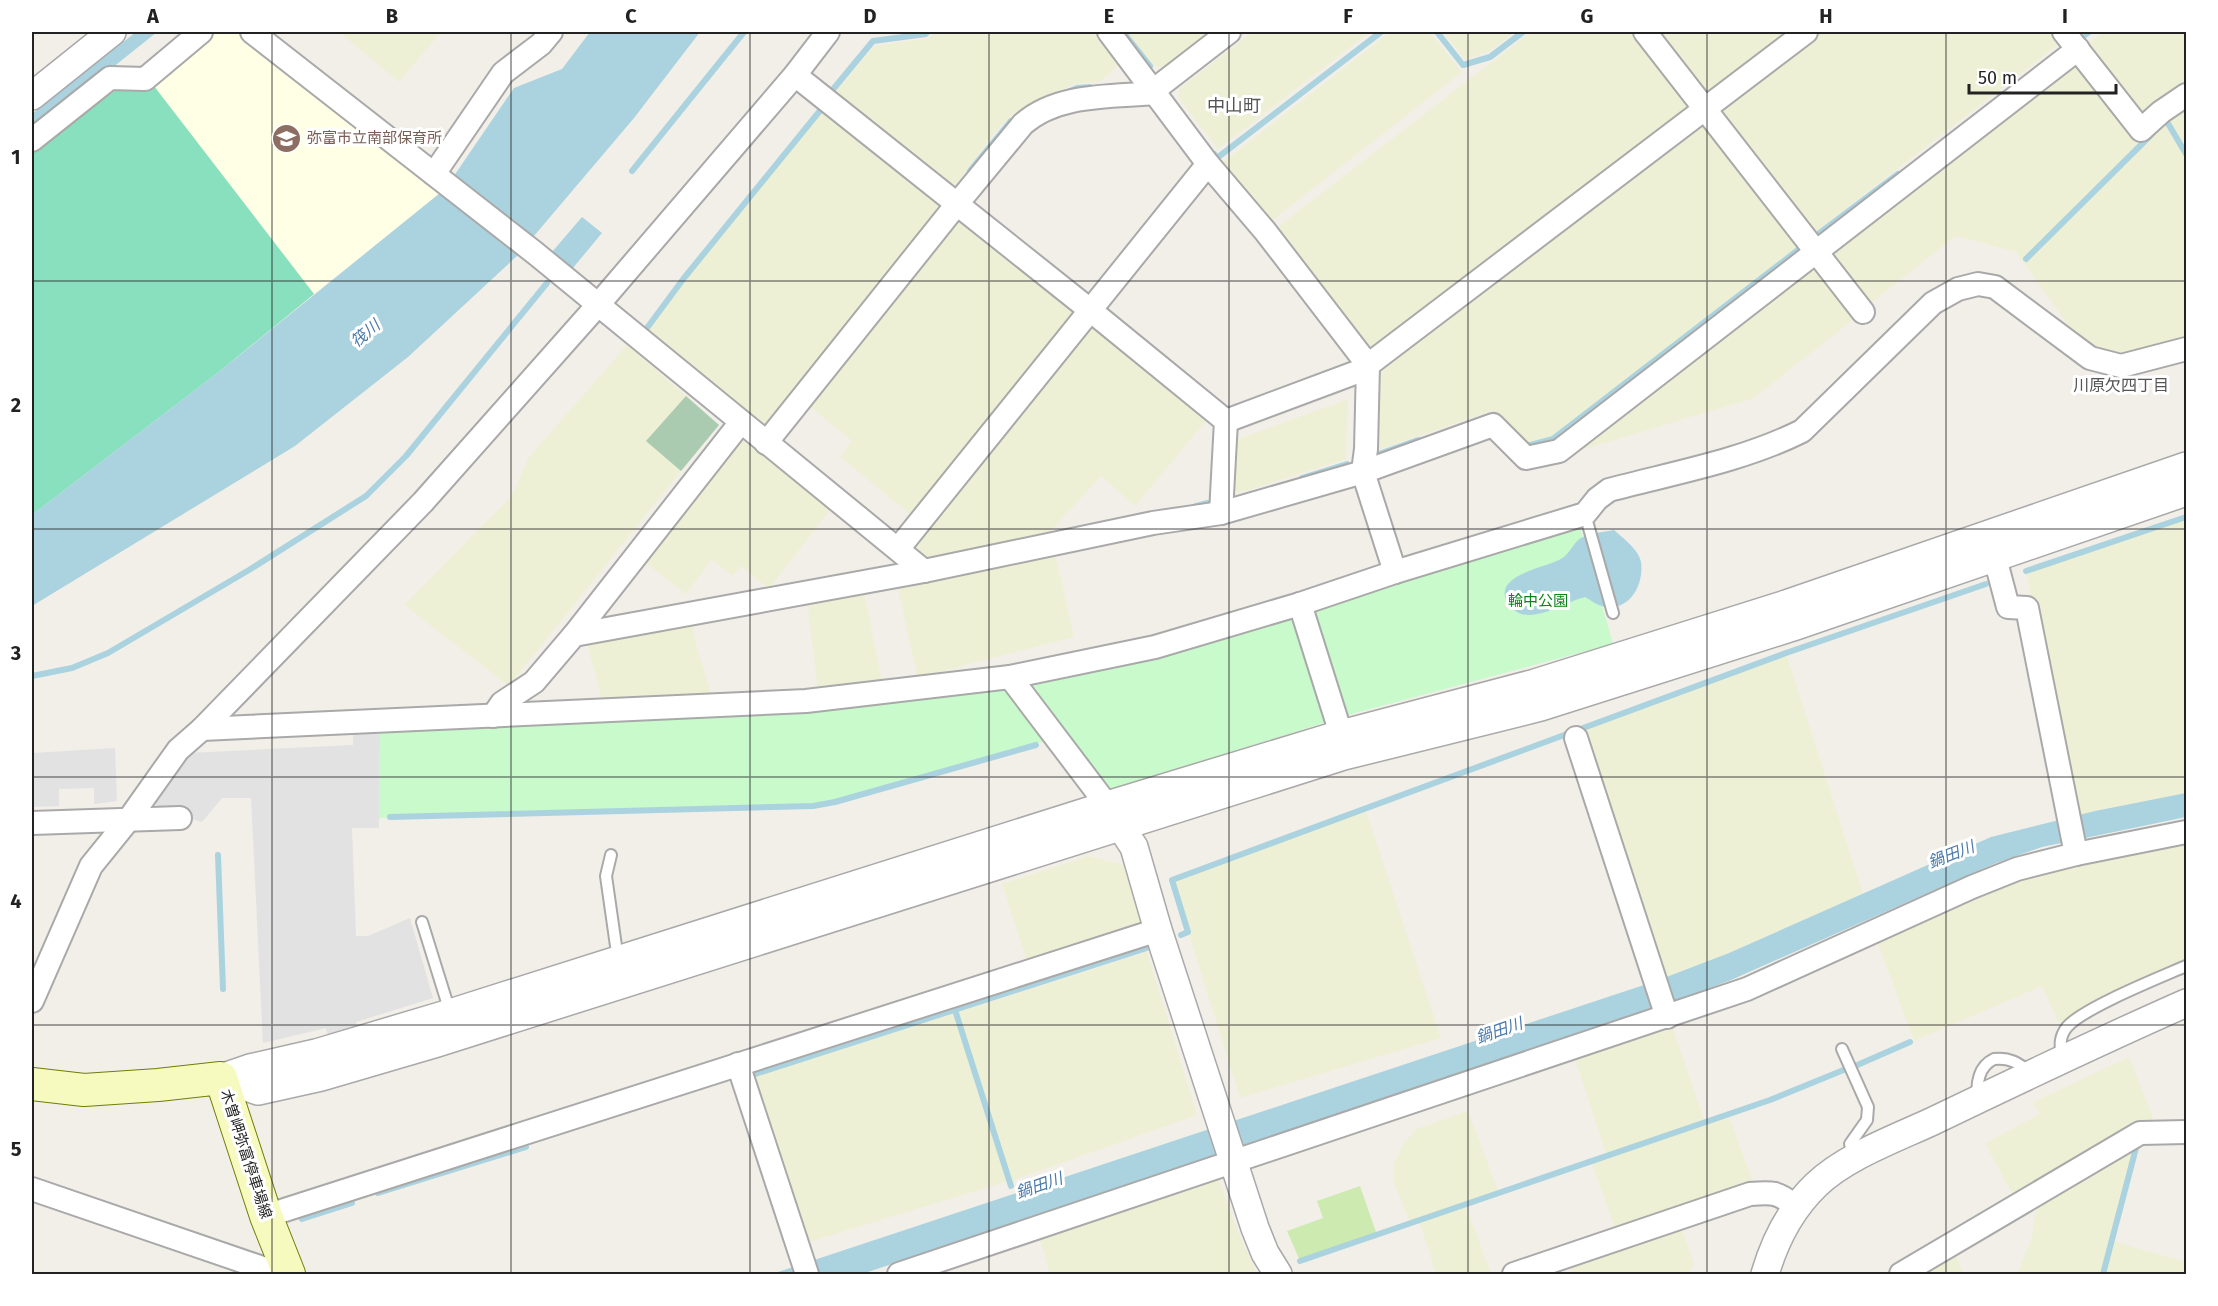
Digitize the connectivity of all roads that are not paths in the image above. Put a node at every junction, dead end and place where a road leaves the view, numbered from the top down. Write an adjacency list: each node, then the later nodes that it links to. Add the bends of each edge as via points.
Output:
1 (112, 32): 15 (street)
2 (201, 32): 17 (street, via 145,79 110,78)
3 (252, 32): 19 (street)
4 (551, 32): 19 (street, via 502,73)
5 (828, 32): 12 (street)
6 (1109, 32): 13 (street)
7 (1229, 32): 13 (street)
8 (1645, 32): 16 (street)
9 (1806, 32): 16 (street)
10 (2064, 32): 11 (street)
11 (2078, 49): 14 (street, via 2142,130); 21 (street)
12 (795, 75): 20 (street); 22 (street)
13 (1155, 92): 18 (street); 20 (street, via 1068,100 1033,115)
14 (2187, 95)
15 (32, 96)
16 (1705, 110): 21 (street); 26 (street)
17 (32, 140)
18 (1208, 164): 23 (street); 26 (street, via 1265,231)
19 (439, 177): 22 (street)
20 (957, 204): 23 (street); 29 (street)
21 (1816, 252): 24 (street); 31 (street, via 1559,451 1526,458 1493,425)
22 (597, 306): 28 (street); 44 (street, via 423,502)
23 (1090, 310): 27 (street); 35 (street)
24 (1863, 312)
25 (2187, 349): 34 (street, via 2121,366 2090,358 1995,287 1978,284 1958,289 1933,303 1802,431 1745,454 1609,490 1597,499)
26 (1368, 366): 27 (street); 31 (street)
27 (1226, 421): 33 (street)
28 (741, 422): 29 (street); 41 (street)
29 (766, 442): 35 (street)
30 (2187, 466): 45 (street, via 1775,607 1535,683)
31 (1363, 472): 33 (street); 38 (street)
32 (2187, 492): 36 (street)
33 (1221, 513): 37 (street, via 1153,523)
34 (1587, 521): 38 (street); 40 (lane)
35 (898, 549): 37 (street)
36 (1995, 558): 47 (street, via 1541,707); 52 (street, via 2008,607 2026,608)
37 (924, 571): 41 (street)
38 (1395, 572): 39 (street)
39 (1300, 604): 42 (street, via 1155,647); 45 (street)
40 (1613, 613)
41 (574, 635): 43 (street, via 534,682 502,703)
42 (1010, 677): 43 (street, via 806,701); 47 (street)
43 (494, 717): 44 (street)
44 (202, 729): 49 (street, via 178,750)
45 (1341, 734): 47 (street)
46 (1576, 738): 60 (street)
47 (1114, 815): 55 (street, via 1134,847); 56 (street); 65 (street, via 690,964 321,1077 258,1091)
48 (180, 818): 49 (street)
49 (129, 819): 50 (street); 58 (street, via 91,866)
50 (32, 823)
51 (2187, 832): 52 (street)
52 (2075, 850): 60 (street, via 2008,872 1747,989)
53 (611, 855): 56 (lane, via 606,876)
54 (422, 922): 61 (lane)
55 (1158, 930): 64 (street); 69 (street)
56 (619, 960): 61 (street)
57 (2187, 966): 63 (lane, via 2075,1020 2062,1036)
58 (32, 1001)
59 (2187, 1003): 63 (street)
60 (1665, 1012): 69 (street)
61 (450, 1013): 65 (street)
62 (1842, 1049): 68 (lane, via 1868,1107 1867,1120 1850,1144)
63 (2062, 1058): 68 (street)
64 (738, 1064): 72 (street); 74 (street)
65 (221, 1078): 66 (main road, 木曽岬弥富停車場線, via 84,1090); 72 (main road, 木曽岬弥富停車場線)
66 (32, 1084)
67 (2187, 1132): 81 (street, via 2140,1133)
68 (1854, 1159): 71 (street, via 1818,1183)
69 (1233, 1163): 77 (street); 78 (street, via 1255,1228)
70 (32, 1189): 75 (street)
71 (1795, 1206): 73 (street, via 1772,1192 1750,1194); 80 (street)
72 (266, 1216): 76 (main road, 木曽岬弥富停車場線)
73 (1564, 1266): 79 (street)
74 (804, 1267)
75 (280, 1275)
76 (289, 1275)
77 (899, 1275)
78 (1278, 1275)
79 (1514, 1275)
80 (1765, 1275)
81 (1902, 1275)

